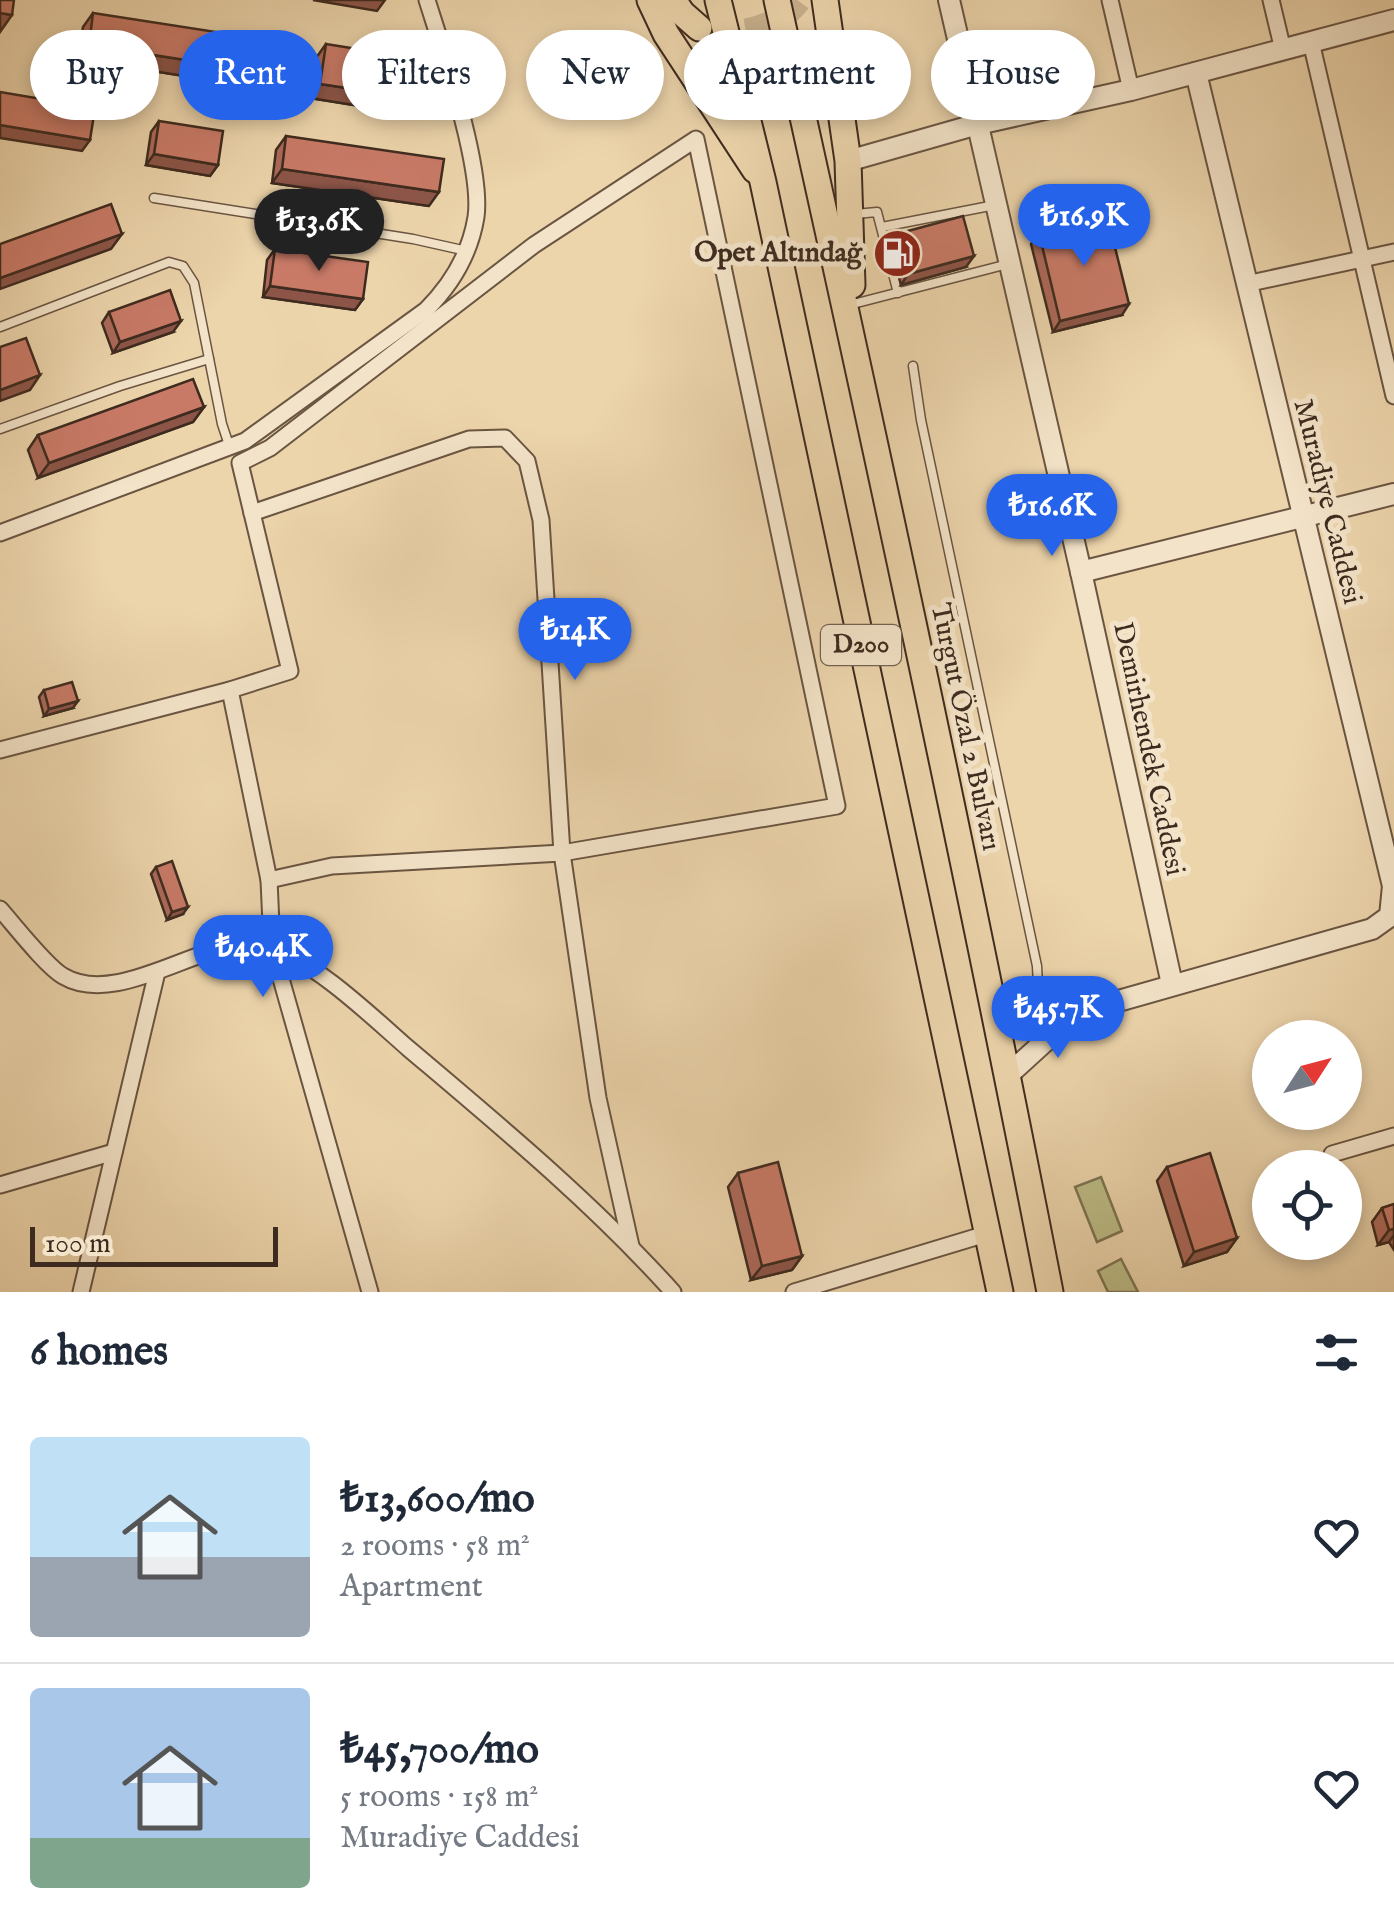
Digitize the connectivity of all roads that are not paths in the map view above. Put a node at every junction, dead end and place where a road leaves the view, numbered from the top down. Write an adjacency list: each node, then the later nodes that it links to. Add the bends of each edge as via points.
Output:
1 (427, 0): 23 (street, via 476,190)
2 (650, 0): 18 (highway)
3 (673, 0): 11 (highway)
4 (718, 0): 18 (highway, D200)
5 (776, 0): 31 (highway, Turgut Özal 2 Bulvarı)
6 (825, 0): 17 (highway)
7 (949, 0): 16 (street, Demirhendek Caddesi)
8 (1110, 0): 15 (street)
9 (1271, 0): 13 (street)
10 (1394, 20): 12 (street)
11 (699, 28)
12 (1311, 42): 13 (street); 25 (street)
13 (1283, 50): 14 (street)
14 (1196, 73): 15 (street); 27 (street, Muradiye Caddesi)
15 (1131, 90): 16 (street)
16 (978, 124): 17 (street); 20 (street, Demirhendek Caddesi)
17 (848, 161): 21 (highway)
18 (763, 182): 58 (highway, D200)
19 (154, 198): 23 (lane)
20 (996, 204): 22 (lane); 26 (street, Demirhendek Caddesi)
21 (850, 214): 22 (lane, via 877,212); 29 (highway)
22 (882, 226): 28 (lane)
23 (467, 251): 36 (street, via 426,310)
24 (1394, 252): 25 (street)
25 (1362, 259): 27 (street); 34 (street)
26 (1010, 264): 28 (lane); 41 (street, Demirhendek Caddesi)
27 (1246, 284): 39 (street, Muradiye Caddesi)
28 (898, 293): 29 (lane)
29 (853, 304): 31 (highway)
30 (0, 327): 32 (lane, via 168,262 192,276)
31 (854, 345): 50 (highway, Turgut Özal 2 Bulvarı)
32 (209, 359): 35 (lane); 36 (lane)
33 (913, 366): 51 (lane, via 1037,966)
34 (1394, 396)
35 (0, 430)
36 (230, 448): 40 (street)
37 (1394, 494): 39 (street)
38 (252, 512): 42 (street, via 290,671); 44 (street, via 470,439 505,438 527,461 540,520); 44 (street, via 240,463 270,448 534,245 696,139 837,806)
39 (1302, 517): 41 (street); 49 (street, Muradiye Caddesi, via 1393,886 1390,916 1372,929)
40 (0, 533)
41 (1081, 572): 49 (street, Demirhendek Caddesi)
42 (230, 690): 43 (street); 45 (street)
43 (0, 750)
44 (562, 853): 45 (street, via 332,866); 59 (street, via 598,1098)
45 (269, 880): 47 (street)
46 (0, 910): 48 (street, via 61,976 94,986)
47 (272, 947): 48 (street, via 234,945); 59 (street, via 372,1017); 61 (street)
48 (157, 972): 56 (street)
49 (1172, 984): 52 (street, Muradiye Caddesi)
50 (992, 997): 51 (street); 53 (highway, Turgut Özal 2 Bulvarı)
51 (1039, 1004): 52 (street)
52 (1076, 1012): 53 (street)
53 (1008, 1075): 65 (highway, Turgut Özal 2 Bulvarı)
54 (1394, 1136): 55 (street)
55 (1346, 1150)
56 (114, 1152): 57 (street); 60 (street)
57 (0, 1185)
58 (986, 1234): 63 (street); 64 (highway, D200)
59 (631, 1246): 62 (street)
60 (81, 1292)
61 (370, 1292)
62 (673, 1292)
63 (794, 1292)
64 (1000, 1292)
65 (1050, 1292)

